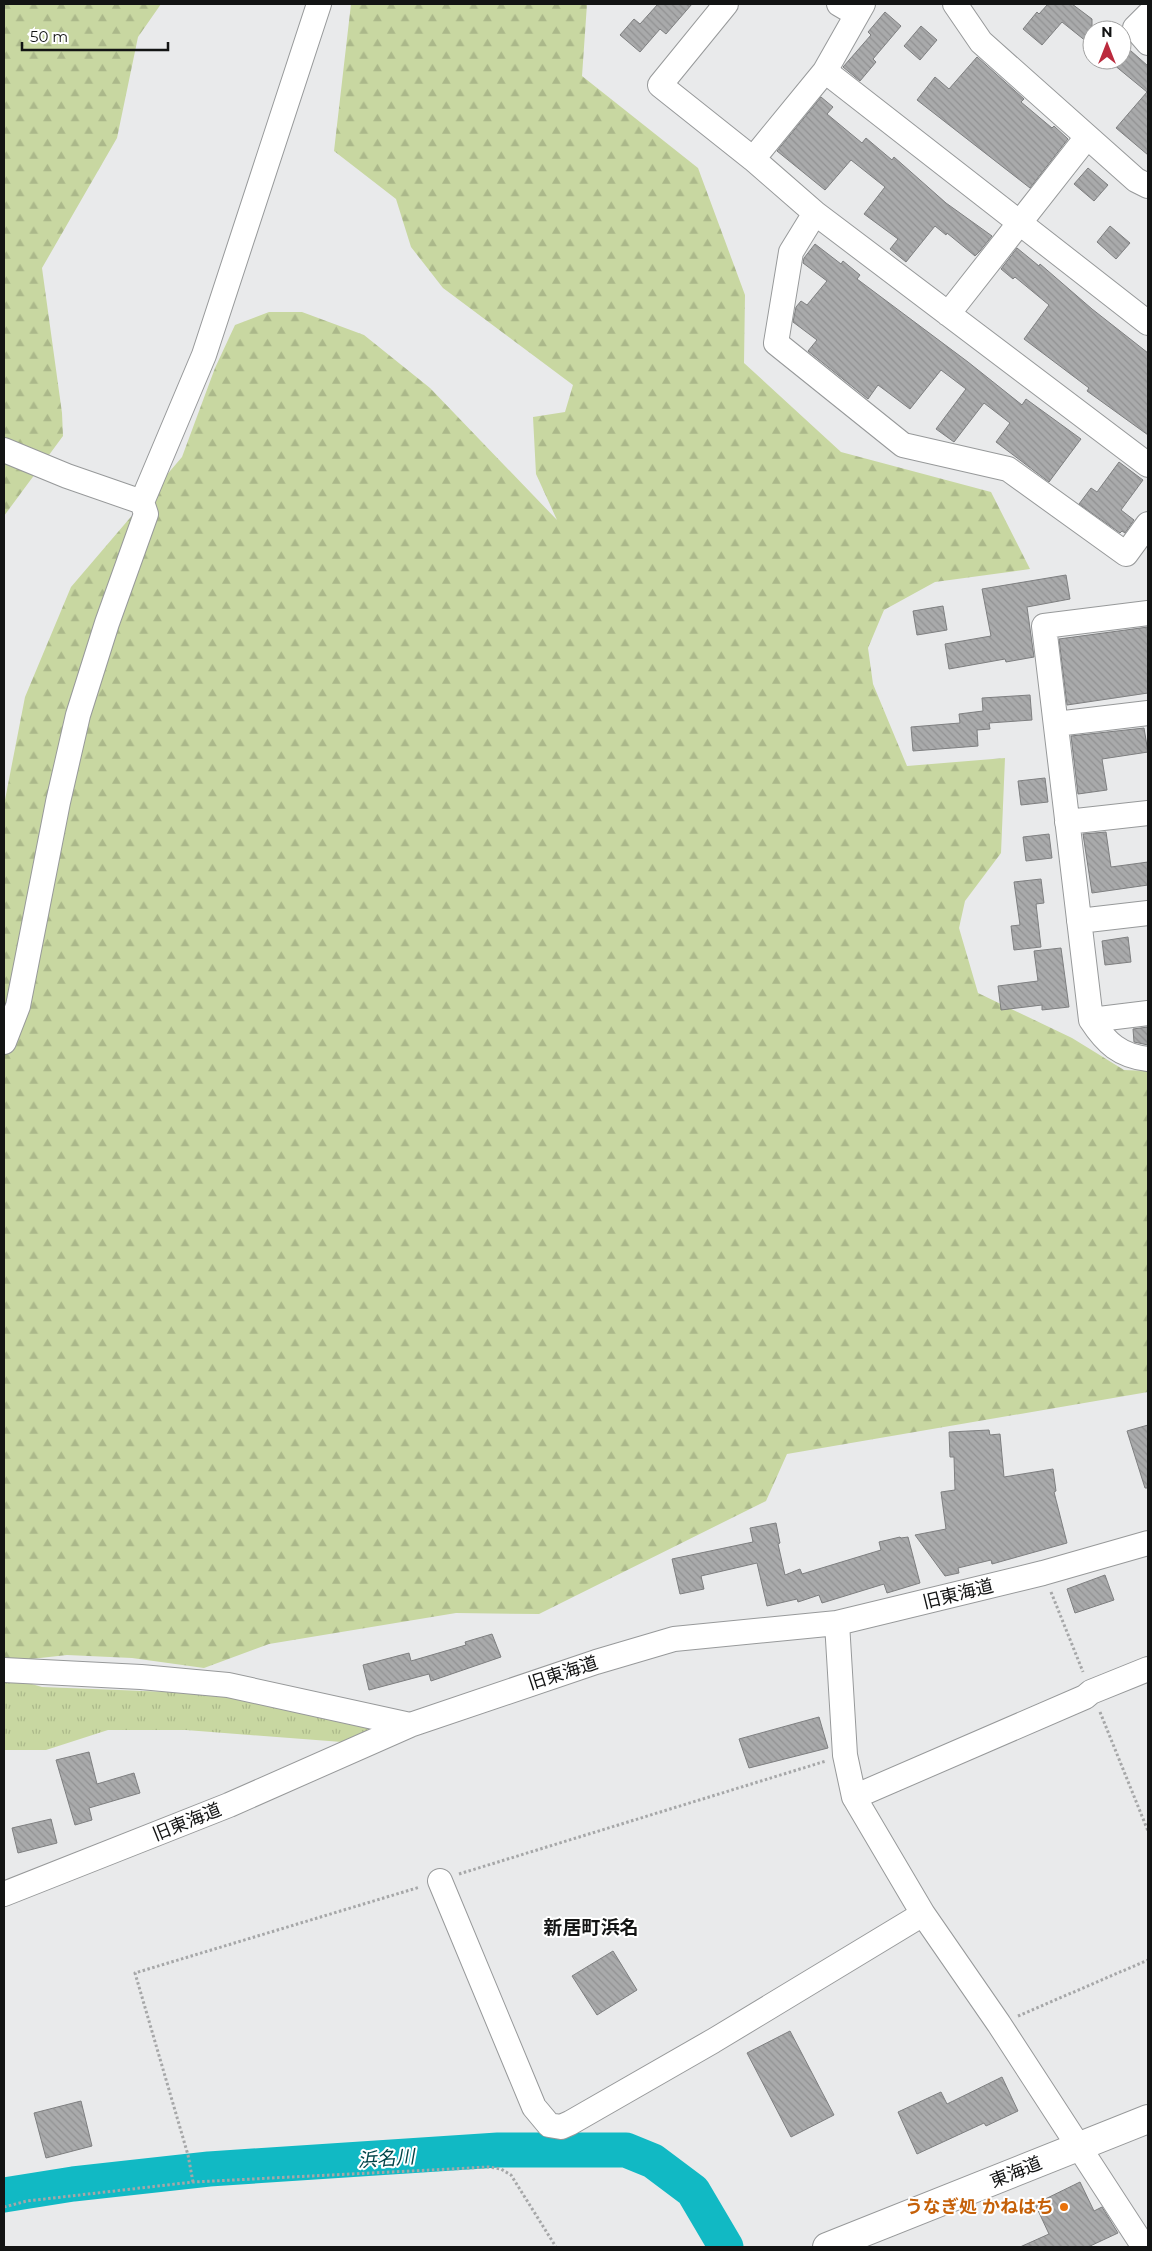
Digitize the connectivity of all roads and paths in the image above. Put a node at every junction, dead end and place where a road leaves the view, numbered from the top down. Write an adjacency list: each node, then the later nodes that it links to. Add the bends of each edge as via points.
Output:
1 (319, 4): 17 (street, via 204,355)
2 (726, 4): 9 (street, via 660,85)
3 (955, 4): 8 (street, via 981,42)
4 (852, 7): 7 (street)
5 (1148, 15): 6 (street, via 1135,28)
6 (1148, 43)
7 (825, 71): 9 (street); 12 (street)
8 (1087, 137): 10 (street, via 1136,180); 12 (street)
9 (753, 159): 11 (street)
10 (1148, 186)
11 (814, 213): 13 (street); 18 (street, via 791,252 776,343 903,445 1008,469 1126,554)
12 (1020, 223): 13 (street); 14 (street)
13 (948, 314): 16 (street)
14 (1148, 323)
15 (4, 450): 17 (street)
16 (1148, 465)
17 (142, 502): 28 (street, via 146,514 78,715 18,1006)
18 (1148, 524)
19 (1148, 613): 21 (street, via 1044,626)
20 (1148, 714): 21 (street)
21 (1056, 724): 23 (street)
22 (1148, 813): 23 (street)
23 (1067, 822): 25 (street)
24 (1148, 913): 25 (street)
25 (1079, 921): 27 (street)
26 (1148, 1013): 27 (street)
27 (1091, 1020): 29 (street, via 1103,1039 1132,1058)
28 (4, 1042)
29 (1148, 1059)
30 (1148, 1543): 31 (street, 旧東海道, via 1043,1573)
31 (837, 1623): 34 (street, 旧東海道, via 674,1639); 35 (street)
32 (9, 1668): 34 (street, via 228,1685)
33 (1148, 1670): 36 (street)
34 (410, 1725): 38 (street, 旧東海道, via 229,1805)
35 (846, 1755): 36 (street); 37 (path)
36 (854, 1796): 39 (street)
37 (440, 1880): 39 (street, via 534,2107 549,2125 561,2126 713,2041); 44 (path, via 135,1973)
38 (4, 1894)
39 (923, 1914): 41 (street)
40 (1148, 1960): 41 (path)
41 (999, 2024): 43 (street)
42 (1148, 2119): 43 (main road, 東海道)
43 (1079, 2146): 47 (main road, 東海道); 48 (street)
44 (193, 2182): 45 (path, via 27,2201); 46 (path, via 479,2168 501,2170 510,2175)
45 (4, 2208)
46 (556, 2247)
47 (827, 2247)
48 (1144, 2247)

